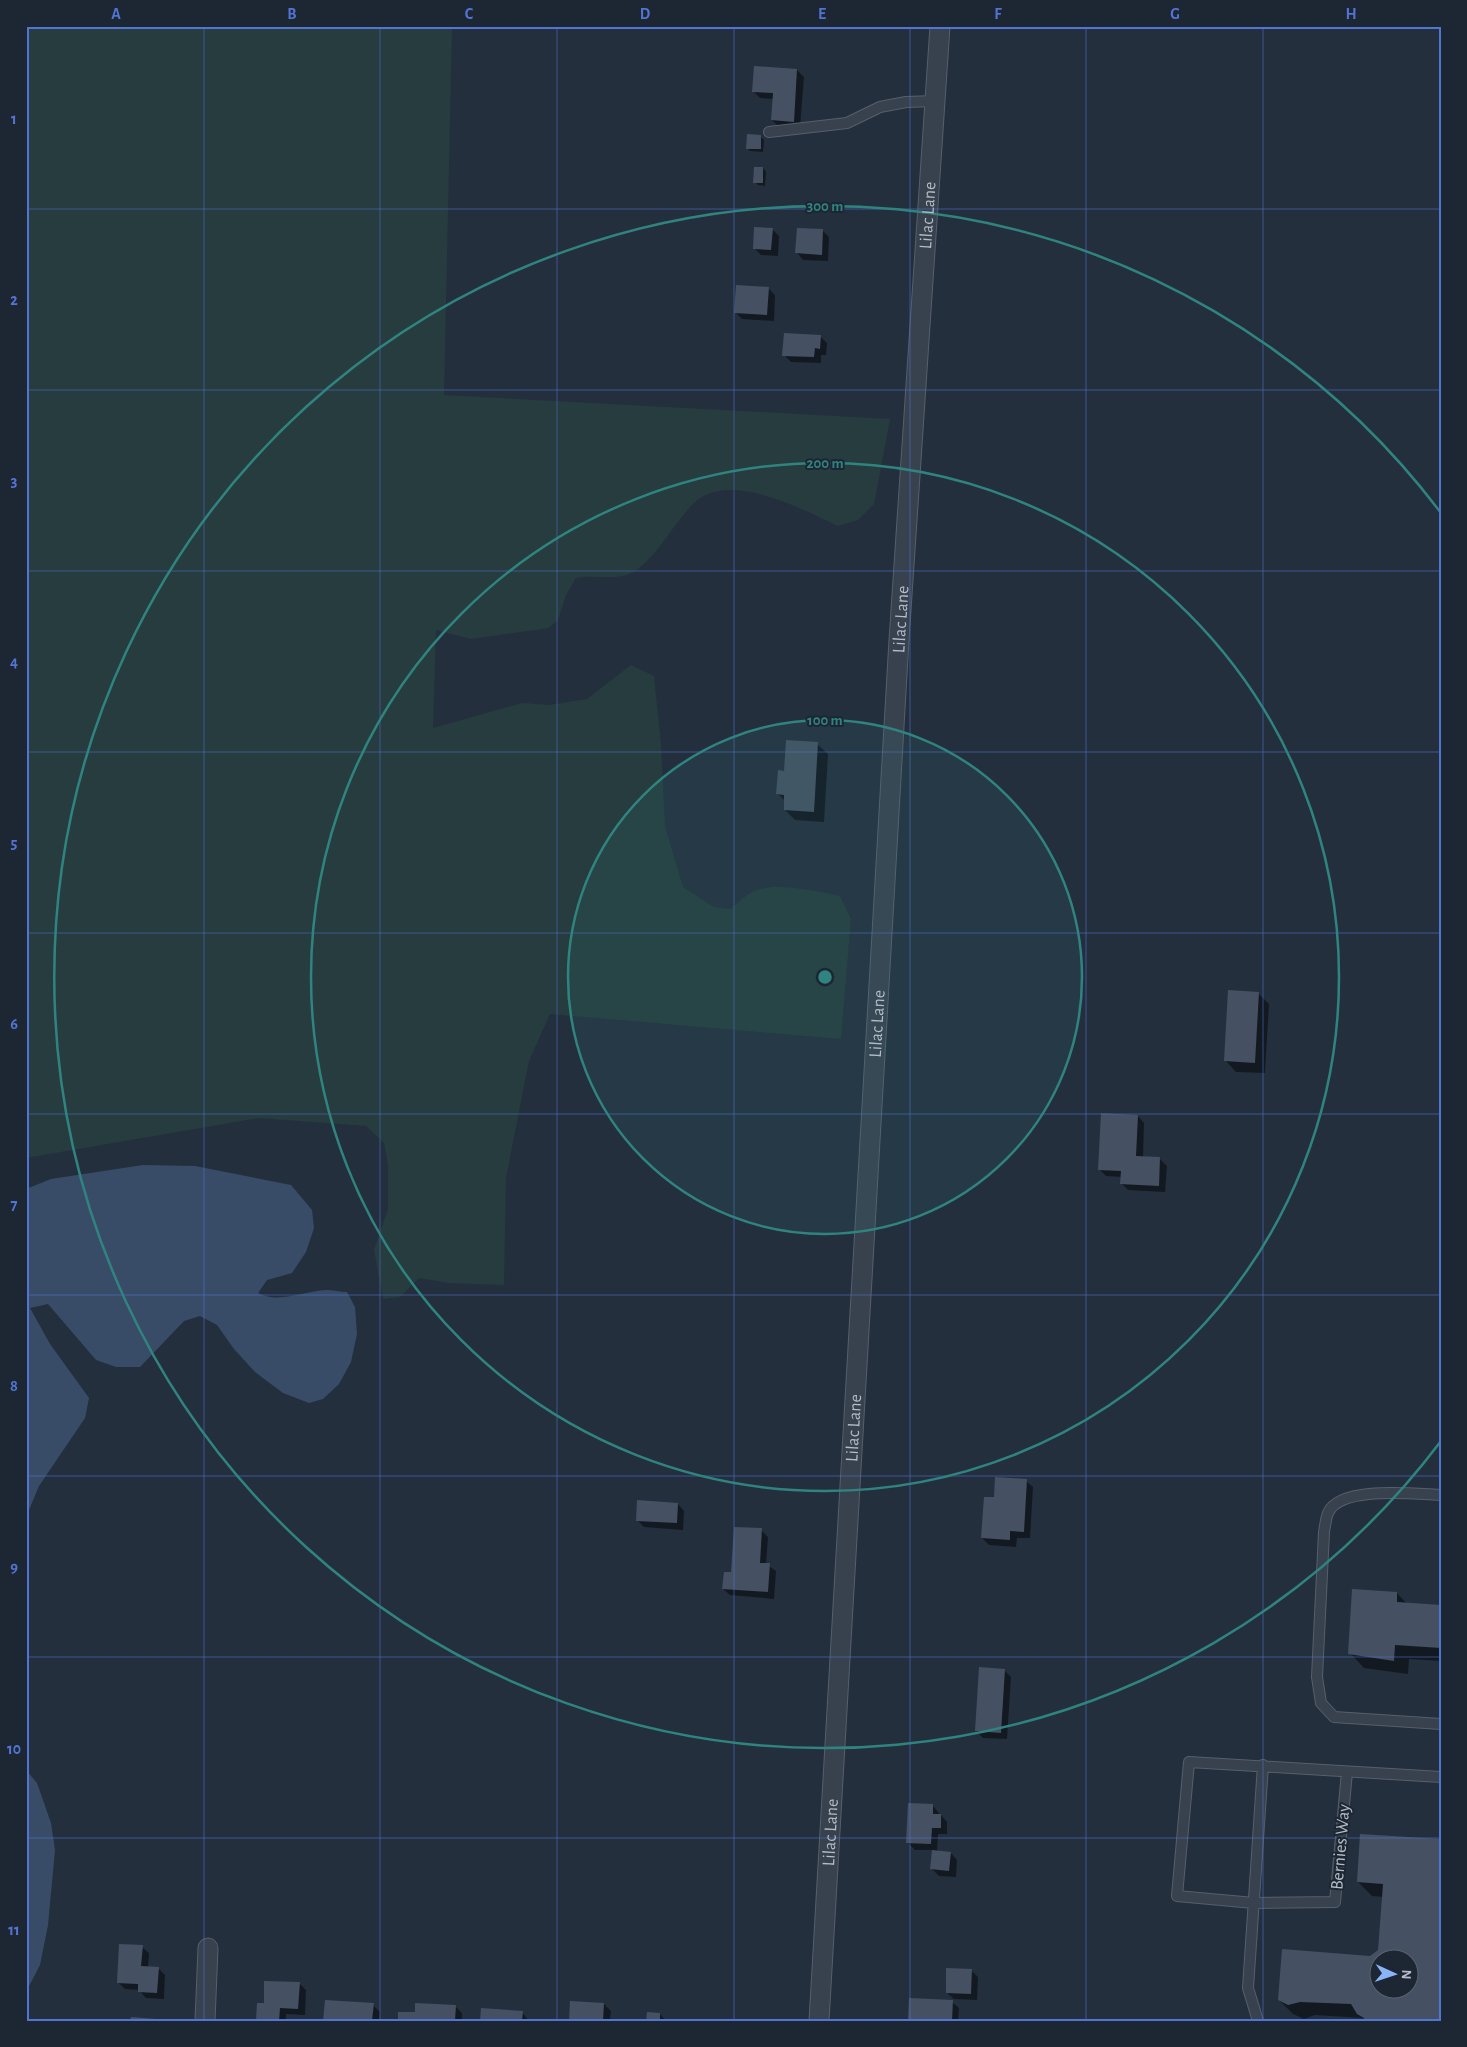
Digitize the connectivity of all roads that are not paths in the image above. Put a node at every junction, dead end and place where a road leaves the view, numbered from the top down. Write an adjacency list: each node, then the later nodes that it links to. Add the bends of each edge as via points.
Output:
1 (940, 26): 2 (street, Lilac Lane)
2 (935, 101): 3 (lane, via 880,107 847,123); 12 (street, Lilac Lane, via 899,640)
3 (769, 132)
4 (1441, 1495): 5 (lane, via 1362,1494 1336,1504 1328,1512 1324,1532 1317,1677 1321,1703 1334,1717)
5 (1441, 1724)
6 (1263, 1765): 7 (lane); 9 (lane); 9 (lane, Bernies Way, via 1189,1762 1178,1896)
7 (1347, 1772): 8 (lane); 9 (lane, Bernies Way, via 1335,1902)
8 (1441, 1777)
9 (1254, 1903): 13 (lane, via 1248,1988)
10 (208, 1948): 11 (street)
11 (205, 2021)
12 (819, 2021)
13 (1258, 2021)

